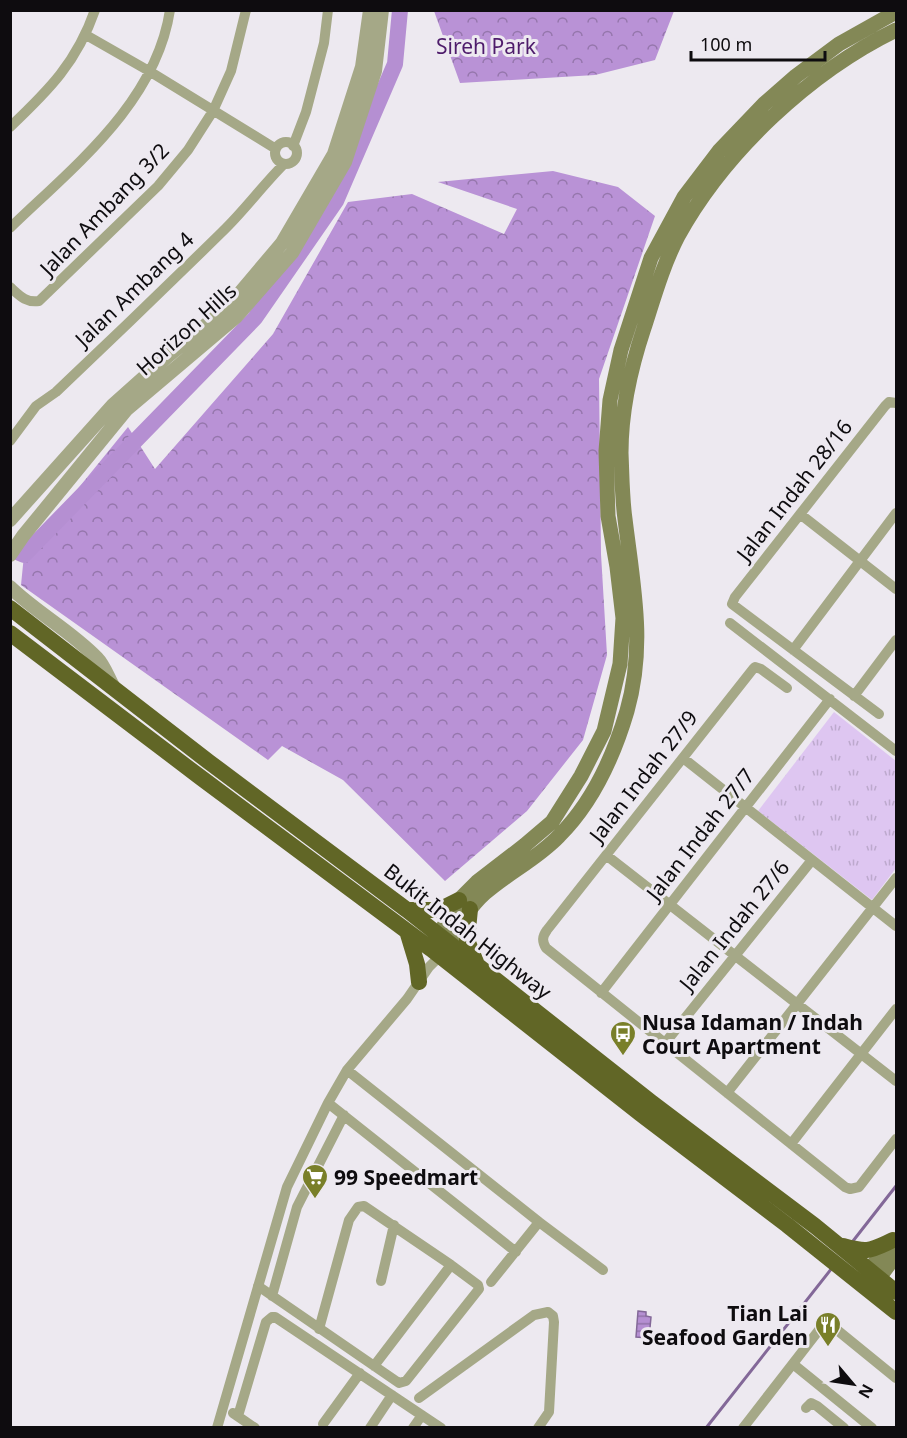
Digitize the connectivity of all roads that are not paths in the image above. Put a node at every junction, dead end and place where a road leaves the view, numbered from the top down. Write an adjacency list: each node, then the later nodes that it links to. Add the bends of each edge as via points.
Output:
1 (95, 10): 9 (street)
2 (170, 10): 10 (street)
3 (246, 10): 11 (street, Jalan Ambang 3/2, via 231,71)
4 (328, 10): 13 (street, via 324,43)
5 (370, 10): 22 (street, Horizon Hills, via 362,67 334,154 282,243 228,307 112,405)
6 (382, 10): 23 (street, Horizon Hills, via 375,71 345,162 292,253 236,317 126,410)
7 (897, 12): 43 (main road, via 839,44 764,104 719,151 684,197 655,249 621,350 610,400 606,451 608,516 623,618 620,664 604,731 552,822 477,882)
8 (897, 30): 43 (main road, via 848,57 776,115 734,157 697,205 674,245 635,356 621,449 624,516 638,619 637,666 627,710 597,784 562,834 537,857)
9 (86, 35): 10 (street); 12 (street, via 49,90)
10 (149, 71): 11 (street); 16 (street, via 112,129)
11 (213, 111): 14 (street); 17 (street, Jalan Ambang 3/2, via 159,186 39,302 25,300)
12 (10, 125)
13 (293, 146): 14 (street, via 284,143); 15 (street, via 295,158)
14 (276, 149): 15 (street, via 276,159)
15 (284, 164): 19 (street, Jalan Ambang 4, via 178,277 56,392 36,406)
16 (10, 228)
17 (10, 286)
18 (893, 403): 21 (street, Jalan Indah 28/16)
19 (10, 441)
20 (897, 513): 24 (street)
21 (800, 514): 24 (street); 31 (street, Jalan Indah 28/16, via 732,604)
22 (10, 520)
23 (10, 555)
24 (859, 560): 26 (street); 31 (street)
25 (10, 587): 32 (street, via 99,659)
26 (897, 589)
27 (10, 608): 32 (highway, Bukit Indah Highway)
28 (730, 622): 35 (street)
29 (10, 633): 48 (highway, Bukit Indah Highway)
30 (897, 640): 34 (street)
31 (793, 650): 34 (street)
32 (114, 688): 46 (highway, Bukit Indah Highway)
33 (787, 688): 38 (street, Jalan Indah 27/9, via 755,667)
34 (854, 696): 36 (street)
35 (830, 699): 37 (street); 39 (street, Jalan Indah 27/7)
36 (879, 714)
37 (897, 752)
38 (683, 758): 39 (street); 40 (street, Jalan Indah 27/9)
39 (745, 808): 41 (street); 44 (street, Jalan Indah 27/7)
40 (606, 855): 44 (street); 52 (street, Jalan Indah 27/9, via 543,936 546,948)
41 (812, 860): 45 (street); 50 (street, Jalan Indah 27/6)
42 (897, 878): 45 (street)
43 (464, 904): 46 (highway, via 439,910); 49 (main road); 51 (highway, via 467,940)
44 (670, 905): 50 (street); 52 (street, Jalan Indah 27/7)
45 (873, 908): 47 (street); 53 (street)
46 (407, 910): 49 (highway, Bukit Indah Highway)
47 (897, 926)
48 (407, 931): 49 (highway, Bukit Indah Highway); 49 (highway, via 417,964)
49 (435, 955): 51 (highway, Bukit Indah Highway); 57 (street); 67 (highway, Bukit Indah Highway, via 642,1115)
50 (735, 955): 53 (street); 55 (street, Jalan Indah 27/6)
51 (480, 969): 67 (highway, Bukit Indah Highway)
52 (601, 993): 55 (street)
53 (797, 1004): 56 (street); 59 (street)
54 (897, 1009): 56 (street)
55 (665, 1043): 59 (street)
56 (862, 1054): 58 (street); 63 (street)
57 (347, 1070): 60 (street); 64 (street)
58 (897, 1081)
59 (727, 1093): 63 (street)
60 (328, 1103): 61 (street); 75 (street, via 287,1187)
61 (344, 1115): 68 (street); 77 (street, via 297,1207)
62 (897, 1139): 63 (street, via 859,1187 850,1190)
63 (791, 1144)
64 (539, 1222): 68 (street); 71 (street)
65 (394, 1225): 70 (street); 73 (street); 79 (street, via 364,1206 354,1212)
66 (895, 1243): 69 (highway); 72 (main road)
67 (829, 1249): 69 (highway); 69 (highway, Bukit Indah Highway)
68 (516, 1252): 74 (street)
69 (854, 1261): 72 (highway, Bukit Indah Highway)
70 (451, 1266): 81 (street); 81 (street, via 479,1289 403,1383)
71 (603, 1270)
72 (869, 1280): 76 (highway, Bukit Indah Highway); 78 (highway, Bukit Indah Highway)
73 (381, 1281)
74 (491, 1282)
75 (258, 1286): 77 (street); 86 (street)
76 (897, 1292)
77 (272, 1296): 79 (street)
78 (897, 1312)
79 (319, 1329): 81 (street)
80 (793, 1364): 83 (street, via 826,1321); 98 (street); 99 (street)
81 (374, 1366)
82 (360, 1373): 84 (street); 89 (street, via 272,1317 266,1322); 90 (street)
83 (897, 1378)
84 (392, 1395): 88 (street); 94 (street)
85 (419, 1398): 97 (street, via 534,1315 548,1312 553,1316 549,1412)
86 (224, 1406): 89 (street); 92 (street)
87 (806, 1408): 91 (street, via 811,1403 818,1406)
88 (422, 1415): 95 (street); 96 (street)
89 (238, 1416): 93 (street)
90 (324, 1424)
91 (842, 1427)
92 (217, 1428)
93 (255, 1428)
94 (370, 1428)
95 (414, 1428)
96 (441, 1428)
97 (538, 1428)
98 (743, 1428)
99 (872, 1428)

